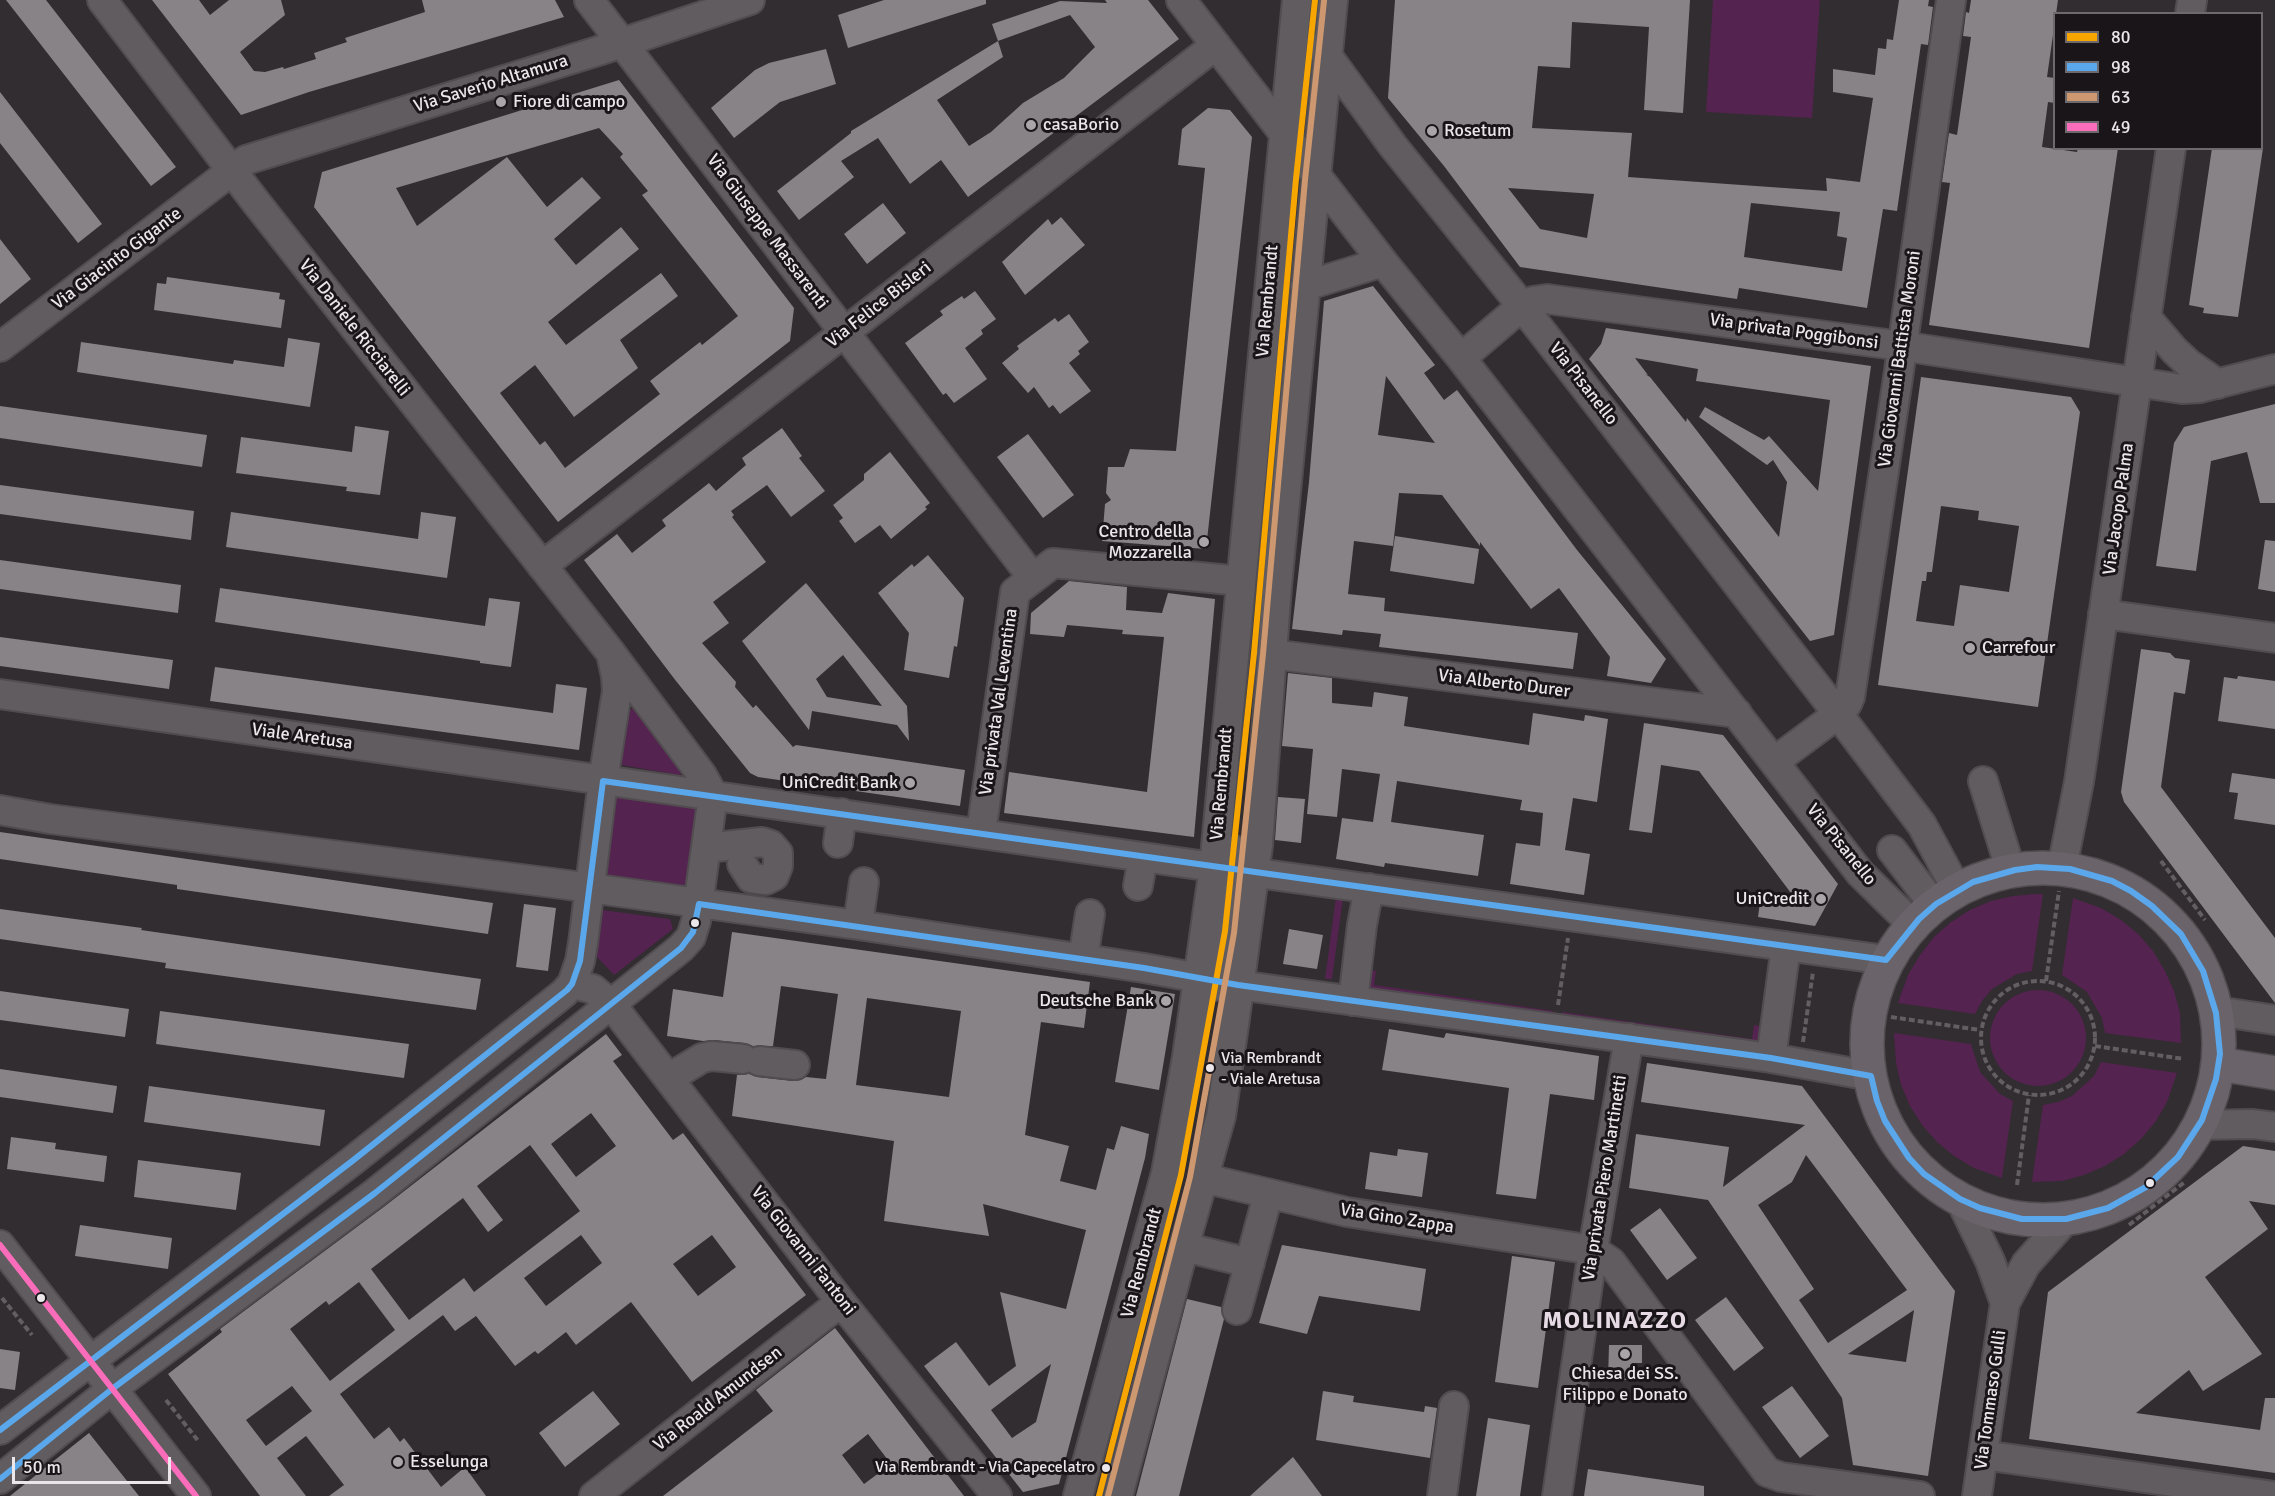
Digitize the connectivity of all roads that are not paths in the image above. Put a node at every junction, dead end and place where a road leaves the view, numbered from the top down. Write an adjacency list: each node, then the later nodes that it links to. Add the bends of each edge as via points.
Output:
1 (102, 0): 12 (street, Via Daniele Ricciarelli)
2 (590, 0): 8 (street, Via Giuseppe Massarenti)
3 (750, 0): 8 (street, Via Saverio Altamura)
4 (1181, 0): 9 (street, Via Pisanello)
5 (1333, 0): 7 (street)
6 (1951, 0): 18 (street, Via Giovanni Battista Moroni)
7 (1305, 17): 11 (street); 11 (street); 15 (street, Via Pisanello, via 1393,146)
8 (621, 43): 12 (street, Via Saverio Altamura, via 262,154); 17 (street, Via Giuseppe Massarenti)
9 (1216, 45): 11 (street, Via Pisanello); 17 (street, Via Felice Bisleri)
10 (2170, 150): 16 (street, Via Jacopo Palma)
11 (1300, 152): 13 (street, Via Pisanello); 14 (street, Via Rembrandt); 26 (street, Via Rembrandt); 46 (street, Via Rembrandt)
12 (232, 170): 19 (street, Via Giacinto Gigante); 24 (street, Via Daniele Ricciarelli)
13 (1383, 262): 14 (street, Via Rembrandt); 20 (street, Via Pisanello)
14 (1305, 286): 30 (street, Via Rembrandt)
15 (1522, 306): 18 (street, Via privata Poggibonsi, via 1547,299); 20 (street); 33 (street, Via Pisanello)
16 (2146, 317): 22 (street, Via Jacopo Palma); 23 (street, via 2189,364)
17 (844, 332): 24 (street, Via Felice Bisleri); 25 (street, Via Giuseppe Massarenti)
18 (1902, 346): 22 (street, Via privata Poggibonsi); 33 (street, Via Giovanni Battista Moroni, via 1850,697)
19 (0, 347)
20 (1461, 358): 32 (street, Via Pisanello)
21 (2275, 369): 23 (street, Via privata Poggibonsi)
22 (2137, 382): 23 (street, Via privata Poggibonsi, via 2182,389); 27 (street, Via Jacopo Palma)
23 (2218, 384)
24 (542, 566): 29 (street, Via Daniele Ricciarelli)
25 (1034, 578): 26 (street, Via privata Val Leventina, via 1053,563); 40 (street, Via privata Val Leventina, via 1015,592)
26 (1241, 581): 46 (street, Via Rembrandt)
27 (2103, 614): 28 (street); 48 (street, Via Jacopo Palma)
28 (2275, 638)
29 (611, 652): 35 (street, Via Daniele Ricciarelli, via 617,691); 37 (street, Via Daniele Ricciarelli, via 702,775)
30 (1271, 654): 32 (street, Via Alberto Durer); 46 (street, Via Rembrandt)
31 (0, 694): 35 (street, Viale Aretusa)
32 (1737, 713): 34 (street, Via Pisanello)
33 (1838, 714): 34 (street); 54 (street, Via Pisanello, via 1922,825)
34 (1775, 760): 54 (street, Via Pisanello, via 1860,873)
35 (603, 781): 37 (street, Viale Aretusa); 51 (street)
36 (1976, 782): 47 (street)
37 (712, 795): 39 (street, Viale Aretusa); 42 (street)
38 (0, 810): 51 (street)
39 (842, 813): 40 (street, Viale Aretusa); 41 (street)
40 (981, 832): 44 (street, Viale Aretusa)
41 (838, 843)
42 (706, 848): 45 (street, via 762,842 778,853 774,876 766,880 752,878); 53 (street)
43 (1892, 850): 54 (street)
44 (1143, 857): 46 (street, Viale Aretusa); 50 (street)
45 (742, 864)
46 (1234, 869): 52 (street, Viale Aretusa); 60 (street, Via Rembrandt); 60 (street, Via Rembrandt)
47 (2003, 872): 48 (main road, via 2037,867); 54 (main road)
48 (2061, 880): 64 (main road, via 2091,874 2112,881 2152,906 2181,934 2193,952)
49 (864, 882): 56 (street)
50 (1138, 886)
51 (589, 888): 53 (street); 61 (street, via 580,961)
52 (1369, 888): 57 (street, Viale Aretusa); 62 (street)
53 (699, 904): 56 (street); 63 (street, via 687,942)
54 (1935, 907): 59 (main road)
55 (1090, 914): 58 (street)
56 (858, 925): 58 (street)
57 (1786, 946): 59 (street, Viale Aretusa); 67 (street)
58 (1083, 959): 60 (street)
59 (1886, 960): 71 (main road, via 1867,1036)
60 (1217, 981): 62 (street); 76 (street, Via Rembrandt, via 1221,1116); 97 (street, Via Rembrandt, via 1187,1058 1166,1173); 98 (street, Via Rembrandt, via 1181,1175)
61 (572, 984): 63 (street, Via Giovanni Fantoni, via 592,990); 75 (street)
62 (1353, 1001): 66 (street)
63 (611, 1004): 72 (street, Via Giovanni Fantoni); 77 (street)
64 (2216, 1011): 65 (street); 68 (main road)
65 (2275, 1020)
66 (1629, 1038): 67 (street); 83 (street, Via privata Piero Martinetti)
67 (1771, 1058): 71 (street)
68 (2219, 1064): 70 (main road); 73 (main road)
69 (795, 1065): 72 (street, via 712,1056)
70 (2275, 1073)
71 (1871, 1076): 79 (main road, via 1877,1101 1896,1140 1924,1174)
72 (669, 1078): 85 (street, Via Giovanni Fantoni)
73 (2199, 1125): 74 (street); 80 (main road, via 2178,1157 2146,1187 2108,1208)
74 (2275, 1127)
75 (351, 1162): 77 (street); 88 (street)
76 (1203, 1178): 78 (street, Via Gino Zappa); 82 (street, Via Rembrandt)
77 (375, 1193): 89 (street)
78 (1268, 1194): 83 (street, Via Gino Zappa, via 1347,1212); 84 (street)
79 (1960, 1199): 80 (main road, via 2022,1219); 86 (street, Via Tommaso Gulli)
80 (2066, 1219): 86 (street, Via Tommaso Gulli, via 2026,1264)
81 (0, 1245): 88 (street)
82 (1184, 1247): 84 (street, Via Rembrandt); 99 (street, Via Rembrandt)
83 (1593, 1250): 101 (street, Via privata Piero Martinetti); 102 (street, via 1611,1262 1767,1472)
84 (1250, 1263): 87 (street)
85 (841, 1302): 95 (street, Via Roald Amundsen); 96 (street, Via Giovanni Fantoni)
86 (2005, 1303): 92 (street, Via Tommaso Gulli)
87 (1237, 1310)
88 (90, 1360): 89 (street); 91 (street)
89 (112, 1389): 93 (street); 94 (street)
90 (1454, 1406): 100 (street)
91 (0, 1430)
92 (1983, 1455): 103 (street, Via Tommaso Gulli); 104 (street)
93 (0, 1479)
94 (196, 1496)
95 (594, 1496)
96 (997, 1496)
97 (1078, 1496)
98 (1099, 1496)
99 (1118, 1496)
100 (1442, 1496)
101 (1557, 1496)
102 (1920, 1496)
103 (1977, 1496)
104 (2273, 1496)

